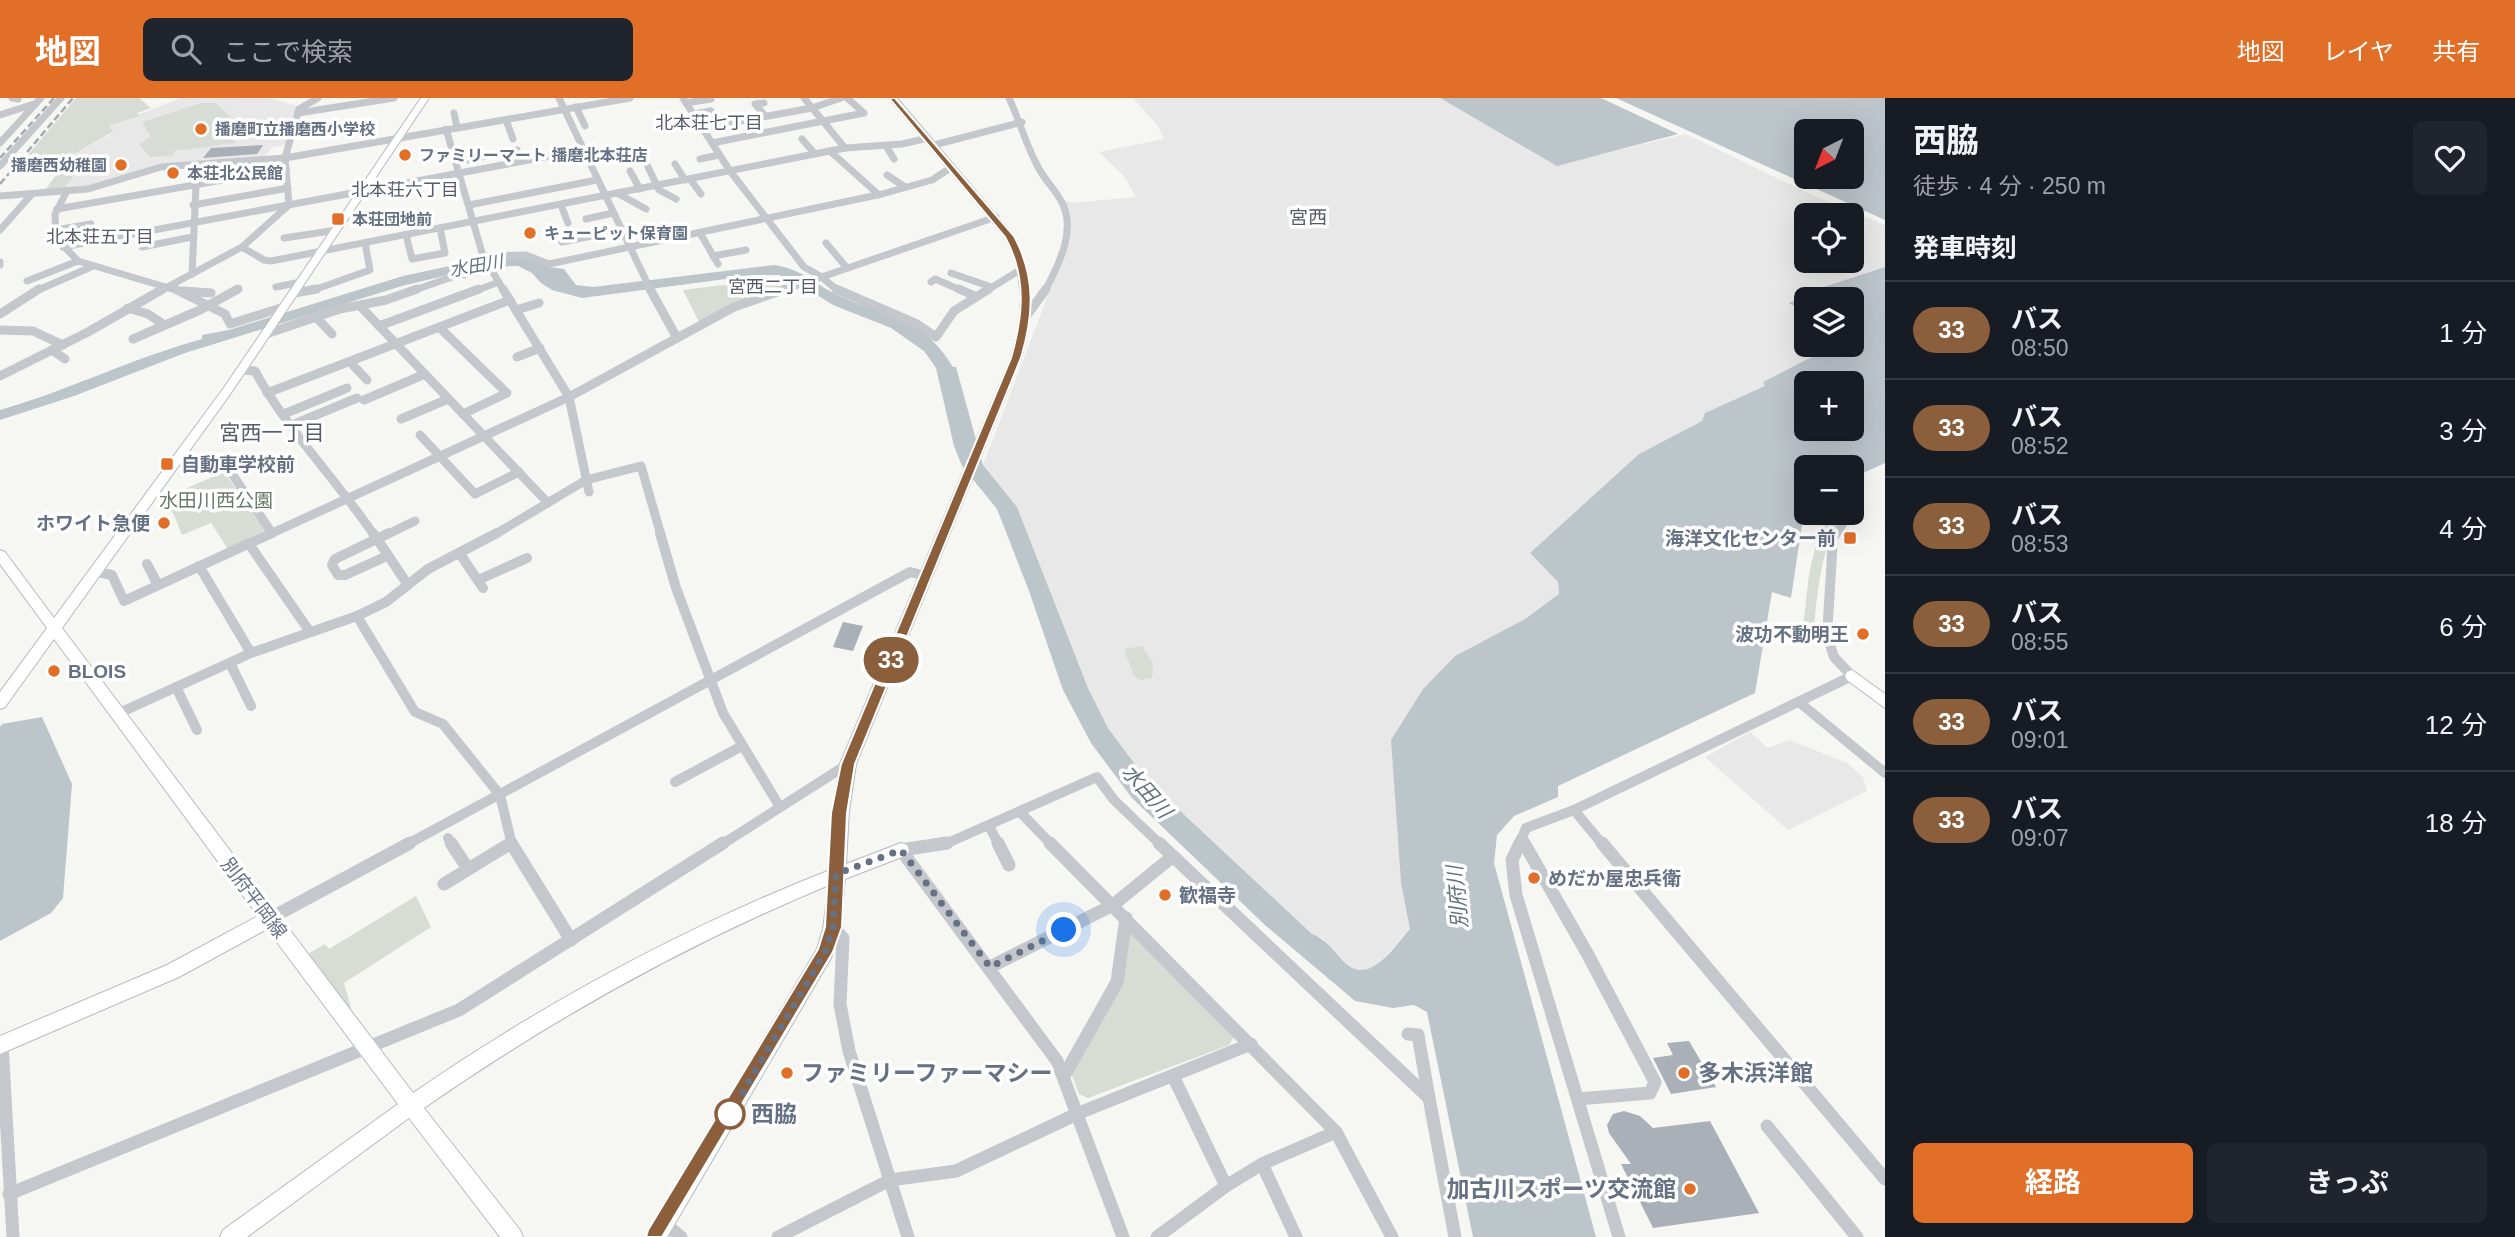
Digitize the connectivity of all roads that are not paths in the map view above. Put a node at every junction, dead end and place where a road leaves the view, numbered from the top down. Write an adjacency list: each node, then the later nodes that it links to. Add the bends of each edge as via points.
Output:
1 (41, 98): 16 (street)
2 (61, 98): 54 (street)
3 (318, 98): 21 (street, via 301,106)
4 (394, 98): 21 (street)
5 (425, 98): 35 (main road)
6 (559, 98): 19 (street)
7 (631, 98): 17 (street)
8 (804, 98): 18 (street)
9 (841, 98): 18 (street)
10 (846, 98): 27 (street, via 864,113)
11 (893, 98): 37 (main road)
12 (1009, 98): 28 (street)
13 (711, 99): 14 (street)
14 (685, 101): 23 (street)
15 (764, 103): 25 (street, via 755,104)
16 (34, 104): 24 (street); 29 (street)
17 (576, 107): 19 (street); 30 (street)
18 (812, 108): 25 (street); 27 (street)
19 (565, 109): 26 (street); 43 (street)
20 (711, 111): 23 (street)
21 (298, 113): 47 (street)
22 (454, 113): 31 (street)
23 (693, 114): 33 (street)
24 (0, 115)
25 (765, 116): 33 (street)
26 (506, 120): 31 (street); 40 (street)
27 (823, 121): 39 (street); 42 (street)
28 (1022, 122): 37 (street); 145 (street, via 1036,165 1065,208 1068,227 1040,302)
29 (17, 124): 32 (street); 38 (street)
30 (585, 126)
31 (457, 127): 34 (street)
32 (0, 128)
33 (702, 128): 39 (street)
34 (446, 129): 35 (street); 51 (street)
35 (399, 138): 47 (street); 70 (main road)
36 (802, 139): 45 (street)
37 (931, 141): 41 (street); 55 (main road)
38 (0, 143)
39 (712, 143): 46 (street)
40 (515, 145): 50 (street); 51 (street)
41 (886, 146): 42 (street); 49 (street)
42 (845, 148): 44 (street)
43 (583, 150): 50 (street); 62 (street)
44 (830, 151): 45 (street); 76 (street)
45 (815, 154): 59 (street)
46 (719, 155): 48 (street); 59 (street)
47 (285, 158): 52 (street); 57 (street)
48 (700, 159)
49 (894, 159)
50 (521, 161): 60 (street)
51 (456, 162): 60 (street)
52 (197, 164): 64 (street); 69 (street, via 161,167 99,187)
53 (675, 164): 63 (street)
54 (0, 166)
55 (952, 166): 66 (street, via 932,180); 87 (main road)
56 (648, 167): 65 (street)
57 (286, 169): 64 (street); 67 (street)
58 (630, 171): 68 (street)
59 (730, 172): 63 (street); 89 (street)
60 (460, 173): 70 (street); 81 (street)
61 (887, 175): 66 (street)
62 (597, 180): 73 (street); 77 (street)
63 (687, 180): 65 (street); 74 (street)
64 (194, 185): 79 (street); 83 (street)
65 (657, 186): 68 (street); 78 (street)
66 (905, 187): 76 (street)
67 (288, 188): 79 (street); 80 (street)
68 (640, 189): 71 (street)
69 (67, 191): 72 (street); 83 (street)
70 (363, 192): 80 (street); 96 (main road)
71 (617, 193): 77 (street); 84 (street)
72 (32, 194): 75 (street); 99 (street)
73 (524, 194): 81 (street); 85 (street)
74 (701, 194)
75 (0, 195)
76 (879, 195): 89 (street)
77 (605, 196): 82 (street); 86 (street)
78 (676, 199)
79 (193, 205): 90 (street)
80 (289, 205): 90 (street); 108 (street)
81 (469, 205): 91 (street)
82 (561, 205): 85 (street); 92 (street)
83 (57, 209): 95 (street)
84 (646, 209)
85 (530, 211): 91 (street)
86 (613, 213): 88 (street); 97 (street)
87 (996, 217): 117 (street); 118 (main road)
88 (586, 219)
89 (766, 219): 100 (street); 122 (street, via 804,268)
90 (193, 222): 98 (street); 102 (street)
91 (474, 222): 94 (street); 112 (street)
92 (568, 223)
93 (91, 224): 95 (street)
94 (440, 228): 101 (street); 101 (street, via 445,253 412,259)
95 (55, 230): 107 (street)
96 (337, 230): 103 (street); 111 (main road)
97 (621, 230): 104 (street); 109 (street)
98 (142, 232): 102 (street, via 142,247); 107 (street)
99 (2, 233)
100 (700, 233): 109 (street); 113 (street)
101 (406, 235): 105 (street)
102 (192, 237): 121 (street)
103 (284, 238)
104 (562, 242)
105 (365, 243): 111 (street); 132 (street, via 370,270 340,285)
106 (826, 243): 117 (street)
107 (64, 247): 114 (street)
108 (242, 247): 111 (street, via 267,261); 121 (street)
109 (630, 247): 112 (street, via 549,264 526,255); 153 (street)
110 (746, 250): 113 (street)
111 (321, 251): 124 (main road)
112 (483, 256): 119 (street)
113 (713, 256): 115 (street)
114 (78, 261): 116 (street); 123 (street)
115 (718, 264)
116 (91, 267): 127 (street); 144 (street, via 37,290)
117 (847, 268): 122 (street)
118 (1023, 268): 129 (street); 145 (main road)
119 (492, 270): 125 (street); 141 (street, via 452,277)
120 (951, 273): 129 (street)
121 (192, 274): 127 (street)
122 (822, 277): 135 (street, via 839,292 906,319 936,337 954,312); 153 (street, via 734,307)
123 (27, 281)
124 (301, 282): 128 (street); 132 (main road)
125 (499, 282): 133 (street); 137 (street)
126 (930, 282): 135 (street, via 935,279)
127 (168, 286): 131 (street); 142 (street)
128 (276, 287)
129 (991, 288): 135 (street)
130 (238, 289): 139 (street)
131 (178, 291): 134 (street); 139 (street)
132 (294, 292): 140 (main road)
133 (470, 292): 136 (street); 148 (street)
134 (211, 293)
135 (975, 296)
136 (477, 299)
137 (510, 300): 143 (street); 149 (street)
138 (539, 303): 143 (street)
139 (213, 307): 140 (street, via 225,314 230,324); 147 (street)
140 (284, 307): 151 (main road)
141 (361, 307): 146 (street); 148 (street)
142 (128, 308): 147 (street); 155 (street)
143 (516, 310): 157 (street)
144 (0, 314)
145 (1028, 314): 195 (main road, via 1016,358)
146 (316, 317): 151 (street); 152 (street)
147 (163, 324): 154 (street)
148 (379, 326): 156 (street)
149 (440, 328): 156 (street); 171 (street, via 507,393)
150 (0, 330): 155 (street, via 40,332)
151 (266, 334): 162 (main road)
152 (332, 334)
153 (677, 338): 168 (street)
154 (133, 339)
155 (62, 345): 158 (street)
156 (397, 345): 161 (street); 163 (street)
157 (540, 348): 159 (street); 168 (street)
158 (52, 350): 160 (street); 164 (street)
159 (517, 357)
160 (65, 359)
161 (351, 363): 165 (street); 167 (street)
162 (241, 370): 167 (street, via 255,371); 194 (main road)
163 (425, 374): 169 (street); 173 (street)
164 (0, 376)
165 (367, 380)
166 (347, 388): 170 (street)
167 (267, 393): 170 (street)
168 (569, 397): 175 (street); 179 (street)
169 (449, 399): 171 (street); 172 (street)
170 (284, 414): 173 (street)
171 (463, 414): 175 (street)
172 (401, 419)
173 (292, 425): 181 (street)
174 (420, 435): 176 (street)
175 (484, 436): 176 (street); 178 (street)
176 (440, 456): 178 (street, via 475,494); 181 (street)
177 (230, 471): 185 (street)
178 (519, 472): 182 (street)
179 (586, 480): 180 (street); 182 (street); 204 (street, via 641,466 676,587)
180 (589, 492)
181 (349, 498): 185 (street); 186 (street)
182 (548, 503): 188 (street)
183 (415, 521): 186 (street)
184 (1843, 525): 203 (street, via 1833,538 1827,636 1834,657)
185 (272, 533): 187 (street)
186 (376, 540): 190 (street); 190 (street, via 335,559 332,565 338,575)
187 (248, 544): 193 (street); 200 (street)
188 (460, 554): 191 (street, via 480,584 510,561); 197 (street, via 428,569)
189 (0, 555): 199 (main road, 別府平岡線)
190 (387, 556): 197 (street)
191 (527, 558)
192 (147, 564): 196 (street)
193 (199, 566): 196 (street); 201 (street)
194 (97, 572): 196 (street, via 112,575 124,601); 199 (main road)
195 (926, 576): 204 (street, via 911,572); 213 (main road)
196 (159, 585)
197 (408, 585): 198 (street, via 395,597)
198 (357, 615): 200 (street); 216 (street, via 415,712 443,724)
199 (55, 627): 208 (main road); 210 (main road, 別府平岡線)
200 (310, 632): 201 (street)
201 (251, 653): 202 (street)
202 (230, 663): 205 (street); 209 (street)
203 (1852, 676): 206 (street); 207 (main road)
204 (710, 680): 212 (street); 216 (street)
205 (176, 687): 210 (street); 211 (street)
206 (1799, 702): 214 (street); 218 (street)
207 (1885, 702)
208 (0, 703)
209 (251, 706)
210 (117, 714): 232 (main road, 別府平岡線)
211 (197, 730)
212 (742, 746): 215 (street, via 695,778); 217 (street)
213 (848, 764): 217 (street); 228 (main road, via 839,813)
214 (1885, 773)
215 (675, 782)
216 (500, 794): 223 (street); 232 (street)
217 (780, 807): 234 (street)
218 (1574, 810): 222 (street, via 1526,828); 249 (street)
219 (1021, 813): 220 (street); 225 (street, via 1097,777); 230 (street)
220 (989, 826): 224 (street, via 940,846); 226 (street)
221 (448, 838): 227 (street)
222 (1521, 838): 243 (street, via 1512,860 1516,895); 243 (street, via 1656,1082 1650,1093)
223 (511, 843): 227 (street); 234 (street)
224 (901, 850): 228 (main road); 235 (street)
225 (1172, 857): 230 (street); 242 (street)
226 (1009, 865)
227 (468, 869): 229 (street)
228 (836, 874): 233 (main road); 244 (main road, via 597,987)
229 (444, 884)
230 (1113, 905): 231 (street); 235 (street)
231 (1126, 918): 237 (street); 240 (street, via 1117,982)
232 (269, 919): 238 (main road, via 173,971); 239 (main road, 別府平岡線)
233 (833, 927): 250 (street, via 843,939 840,1004 849,1051); 253 (main road, via 813,976)
234 (571, 940): 239 (street, via 459,1010)
235 (990, 967): 240 (street, via 1057,1060)
236 (1408, 1034): 242 (street, via 1418,1035)
237 (1251, 1044): 241 (street); 247 (street)
238 (1, 1045): 252 (street)
239 (366, 1048): 244 (main road, 別府平岡線); 252 (street)
240 (1063, 1076): 245 (street)
241 (1174, 1077): 245 (street); 251 (street)
242 (1429, 1098): 264 (street)
243 (1578, 1099): 265 (street)
244 (411, 1106): 255 (main road); 256 (main road, 別府平岡線)
245 (1079, 1113): 250 (street, via 956,1171); 260 (street)
246 (1767, 1126): 266 (street)
247 (1336, 1132): 248 (street); 263 (street)
248 (1262, 1164): 251 (street); 262 (street)
249 (1885, 1179)
250 (890, 1180): 258 (street); 259 (street)
251 (1226, 1186): 261 (street)
252 (9, 1194): 254 (street)
253 (660, 1230): 257 (street)
254 (13, 1237)
255 (230, 1237)
256 (513, 1237)
257 (681, 1237)
258 (778, 1237)
259 (908, 1237)
260 (1123, 1237)
261 (1157, 1237)
262 (1296, 1237)
263 (1392, 1237)
264 (1455, 1237)
265 (1619, 1237)
266 (1857, 1237)

